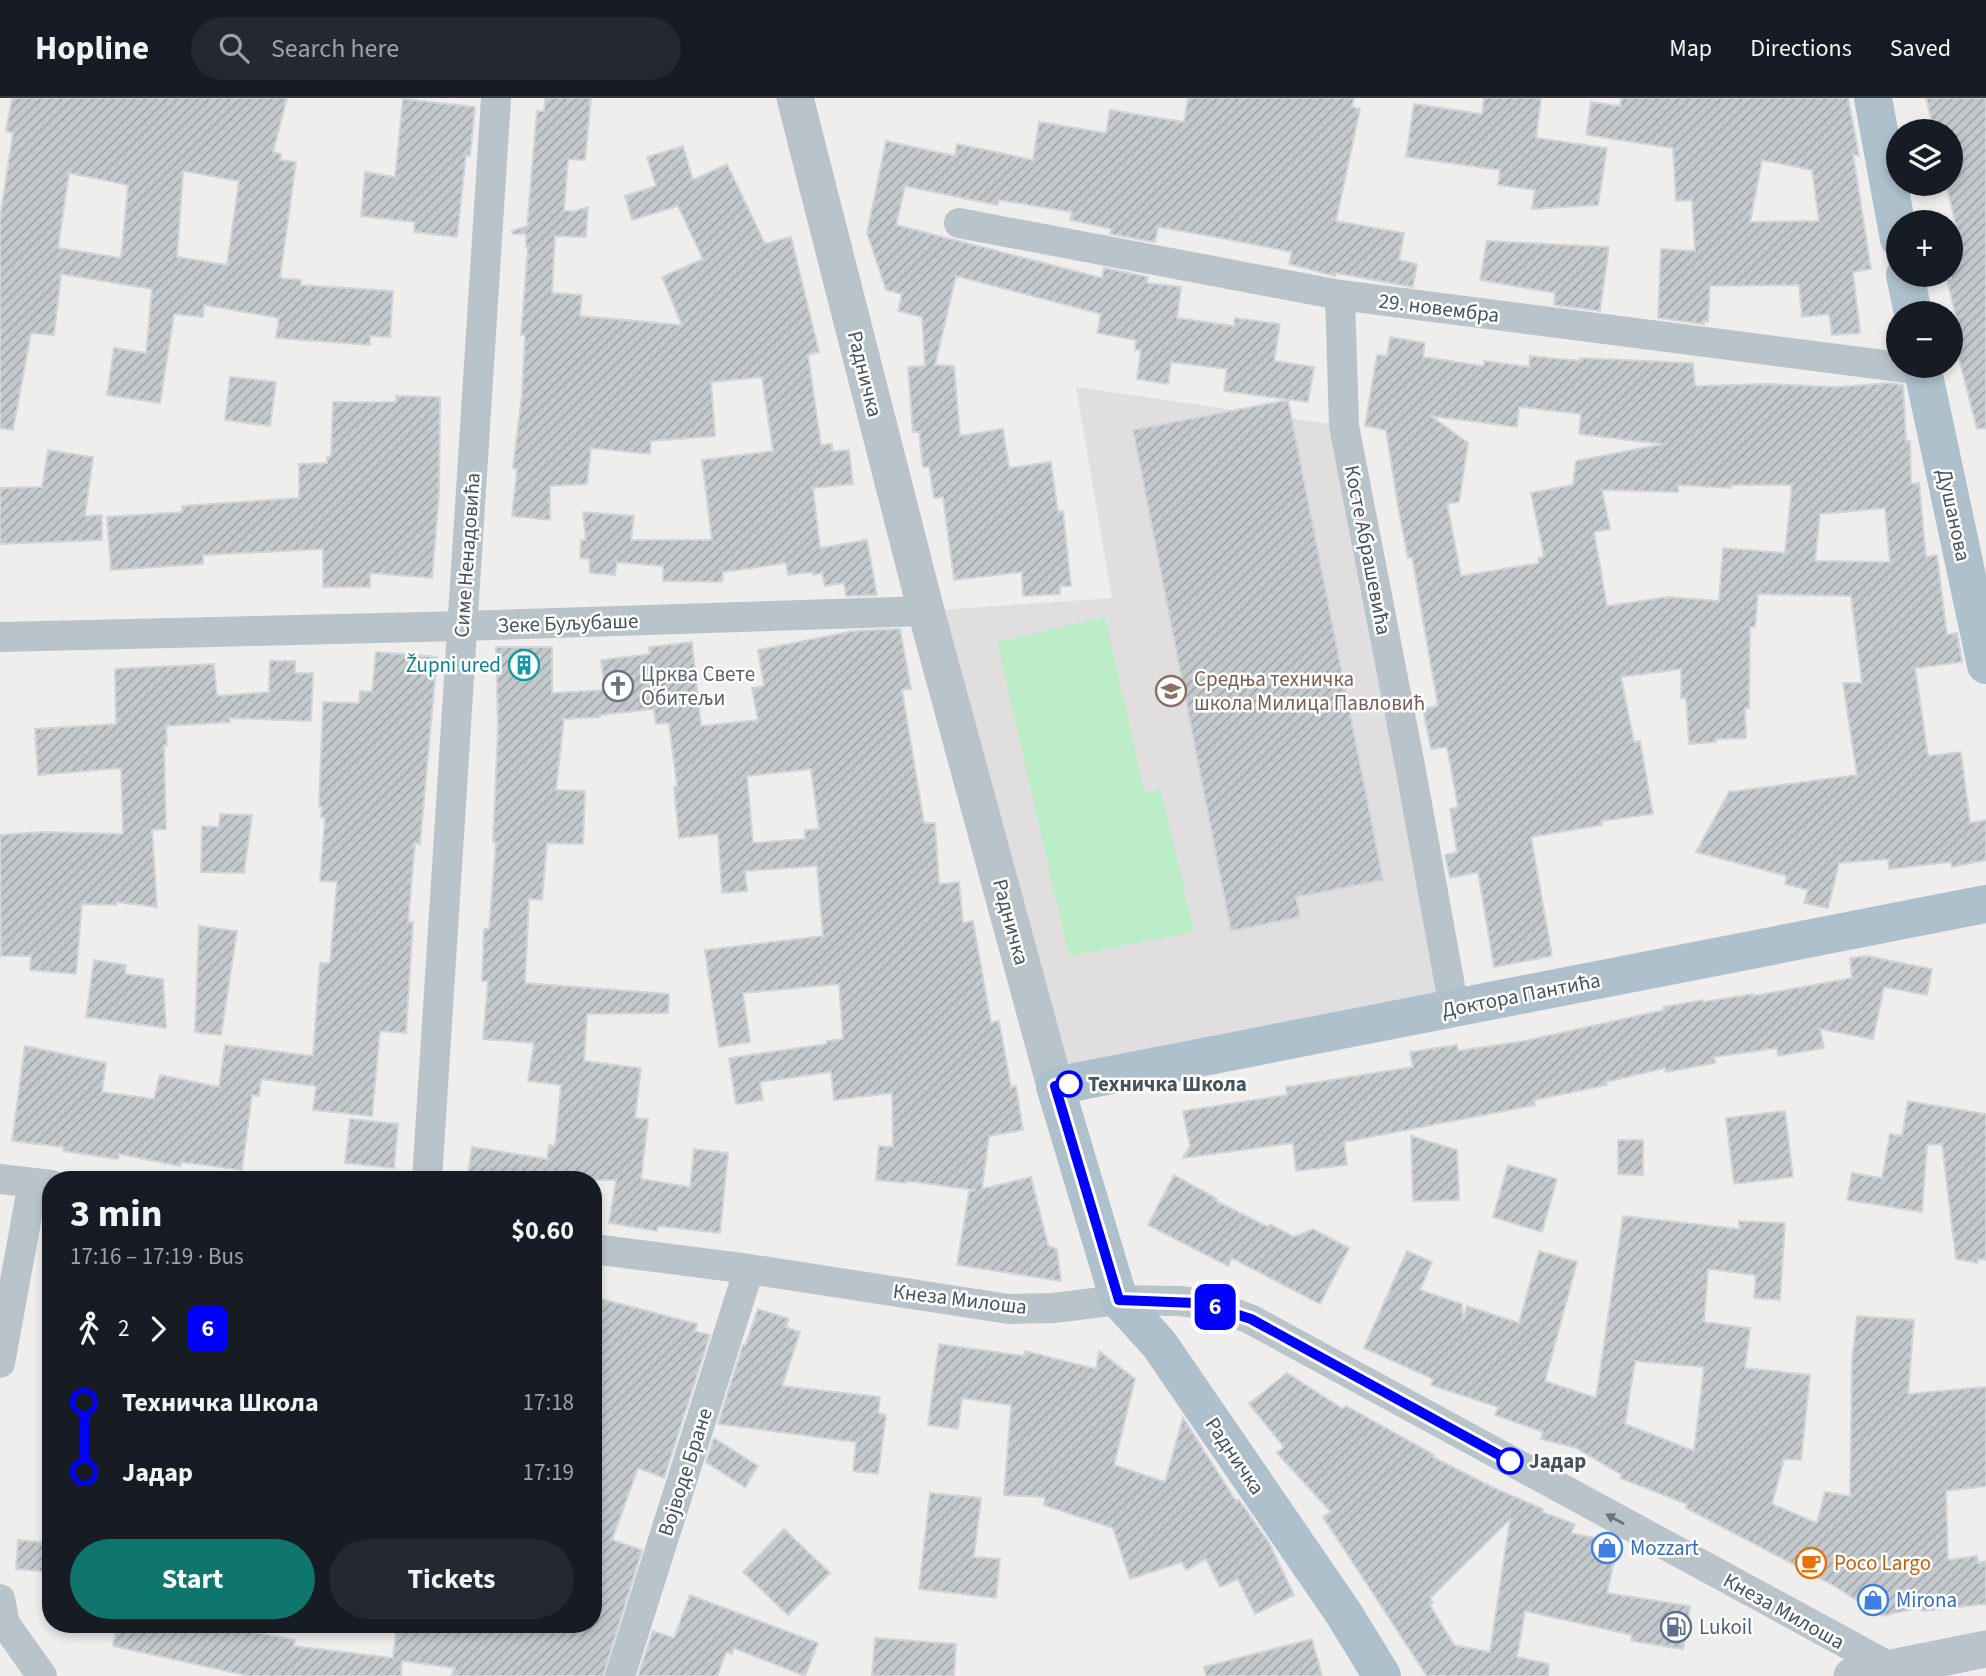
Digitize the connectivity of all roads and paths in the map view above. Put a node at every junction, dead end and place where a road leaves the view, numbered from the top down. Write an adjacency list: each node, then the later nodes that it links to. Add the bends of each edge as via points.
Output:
1 (496, 98): 10 (street, Симе Ненадовића)
2 (795, 98): 9 (street, Радничка)
3 (1873, 98): 4 (main road)
4 (1894, 210)
5 (959, 223): 6 (street, 29. новембра)
6 (1340, 295): 7 (street, 29. новембра); 14 (street, Косте Абрашевића, via 1344,426)
7 (1886, 363)
8 (1925, 378): 12 (main road, Душанова)
9 (926, 611): 10 (street, Зеке Буљубаше); 15 (street, Радничка)
10 (463, 626): 11 (street, Зеке Буљубаше); 16 (street, Симе Ненадовића)
11 (0, 636)
12 (1986, 664)
13 (1986, 904): 14 (main road, Доктора Пантића)
14 (1454, 1008): 15 (main road, Доктора Пантића)
15 (1055, 1086): 21 (main road, Радничка)
16 (428, 1171)
17 (0, 1179): 18 (street)
18 (42, 1184): 22 (street)
19 (602, 1250): 20 (street, Кнеза Милоша)
20 (749, 1269): 21 (street, Кнеза Милоша, via 1009,1309); 27 (street, Војводе Бране)
21 (1119, 1300): 25 (street, Кнеза Милоша, one-way to 21, via 1251,1319 1180,1301); 28 (main road, Радничка, via 1167,1356)
22 (0, 1363)
23 (0, 1599): 26 (street, via 5,1624)
24 (1986, 1650): 25 (street)
25 (1898, 1672): 29 (street)
26 (42, 1676)
27 (620, 1676)
28 (1382, 1676)
29 (1852, 1676)

